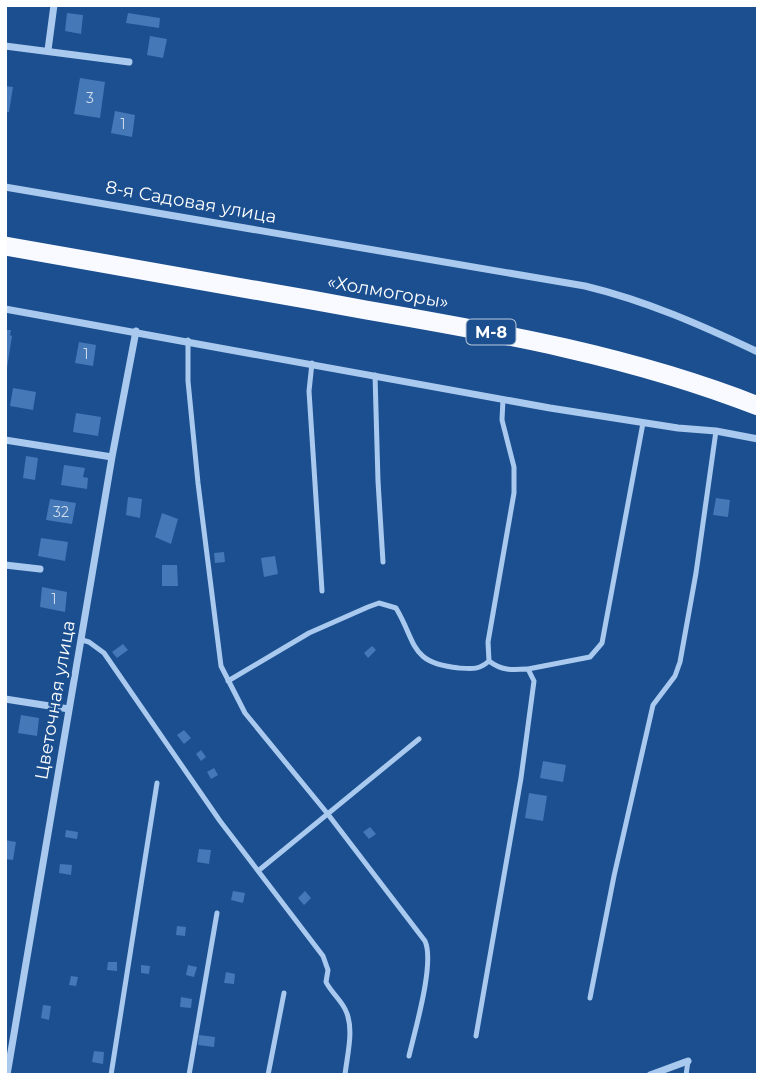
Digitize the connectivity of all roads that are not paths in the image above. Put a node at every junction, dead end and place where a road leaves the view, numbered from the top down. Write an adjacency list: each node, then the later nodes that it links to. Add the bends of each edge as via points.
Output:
1 (54, 5): 3 (street)
2 (5, 46): 3 (street)
3 (48, 50): 4 (street)
4 (129, 62)
5 (5, 187): 10 (street, 8-я Садовая улица, via 610,292 669,312)
6 (5, 246): 14 (highway, «Холмогоры» / М-8, via 524,337 625,361)
7 (5, 309): 8 (street)
8 (136, 331): 9 (street); 19 (street, Цветочная улица)
9 (188, 340): 11 (street); 27 (lane, via 198,483 221,666)
10 (758, 352)
11 (312, 363): 12 (street); 23 (lane, via 309,391)
12 (375, 374): 13 (street); 20 (lane)
13 (503, 399): 15 (street); 25 (lane, via 514,493 488,642)
14 (758, 406)
15 (643, 423): 16 (street); 26 (lane, via 602,643 590,657)
16 (716, 430): 17 (street); 36 (lane, via 680,662 653,705)
17 (758, 439)
18 (5, 440): 19 (street)
19 (112, 457): 24 (street, Цветочная улица)
20 (383, 562)
21 (5, 565): 22 (street)
22 (40, 569)
23 (322, 591)
24 (82, 640): 29 (street, Цветочная улица); 33 (lane, via 104,653)
25 (489, 661): 26 (lane, via 510,671); 27 (lane, via 474,669 429,662 410,639 396,608 379,603 309,633)
26 (528, 669): 37 (lane, via 534,681 521,778)
27 (228, 681): 32 (lane, via 245,713)
28 (5, 699): 29 (street)
29 (69, 709): 40 (street, Цветочная улица)
30 (419, 739): 32 (lane)
31 (157, 783): 41 (lane)
32 (327, 813): 33 (lane); 38 (lane, via 429,950)
33 (258, 871): 44 (lane, via 327,963 326,982 348,1017)
34 (217, 913): 42 (lane)
35 (284, 993): 43 (lane)
36 (590, 998)
37 (476, 1036)
38 (409, 1056)
39 (688, 1061): 45 (street); 46 (lane)
40 (7, 1075)
41 (111, 1075)
42 (189, 1075)
43 (268, 1075)
44 (345, 1075)
45 (650, 1075)
46 (686, 1075)

